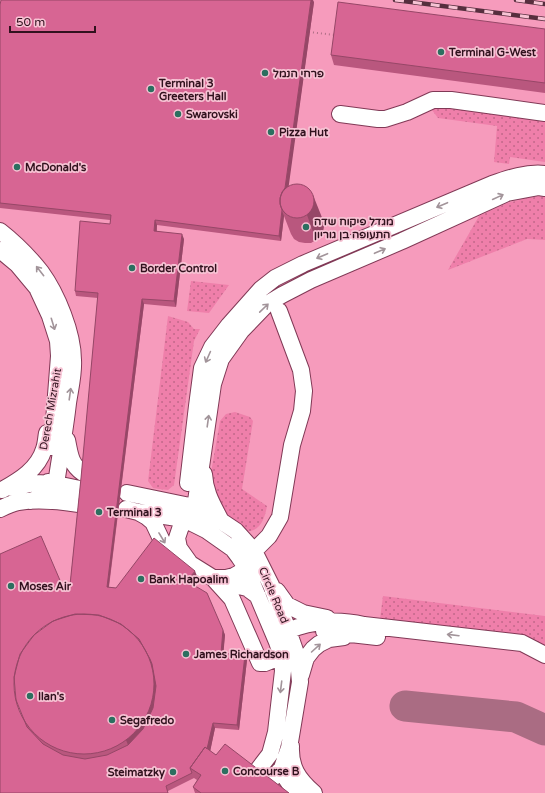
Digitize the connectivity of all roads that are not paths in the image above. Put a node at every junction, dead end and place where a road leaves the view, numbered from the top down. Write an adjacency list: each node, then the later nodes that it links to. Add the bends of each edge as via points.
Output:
1 (545, 113): 2 (street, via 451,100 433,100 385,119)
2 (340, 114)
3 (545, 174): 9 (street, one-way to 9, via 516,176 492,184 274,278 261,289 212,347 202,368)
4 (545, 188): 11 (street, one-way to 4, via 213,384 221,359 241,331 267,304 310,280 507,193)
5 (0, 231): 10 (street, Derech Mizrahit, one-way to 5, via 73,360 64,316 41,272)
6 (0, 250): 8 (street, Derech Mizrahit, one-way to 8, via 18,264 37,288 50,316 58,341)
7 (279, 311): 22 (street, via 301,370 304,391 302,411 292,445 280,517 269,536)
8 (59, 356): 12 (street, Derech Mizrahit); 13 (street, Derech Mizrahit, via 44,449 31,470)
9 (197, 406): 16 (street, via 181,486 171,495); 19 (street)
10 (66, 420): 12 (street, Derech Mizrahit); 14 (street, Derech Mizrahit, via 71,459 76,468)
11 (203, 451): 19 (street); 20 (street, via 205,486)
12 (51, 487): 13 (street, via 35,483); 14 (street); 17 (street, via 48,494)
13 (1, 491)
14 (77, 492): 17 (street, via 46,501)
15 (127, 493): 16 (street, Circle Road)
16 (159, 499): 19 (street, Circle Road)
17 (31, 501): 18 (street, via 17,502)
18 (0, 509)
19 (188, 510): 20 (street, Circle Road); 21 (street, Circle Road, via 206,530); 23 (street, via 178,538 179,548); 23 (street, Circle Road, one-way to 23, via 132,510 153,522 162,541 173,553)
20 (221, 521): 22 (street, Circle Road, via 236,531)
21 (233, 549): 22 (street); 24 (street, Circle Road)
22 (254, 551): 24 (street); 26 (street, Circle Road)
23 (189, 562): 25 (street)
24 (245, 566): 25 (street, via 234,576); 27 (street, Circle Road)
25 (213, 578): 27 (street, via 219,584 247,588); 33 (street, via 232,599 260,663)
26 (271, 585): 29 (street, via 287,605); 30 (street, Circle Road)
27 (258, 596): 28 (street, Circle Road)
28 (266, 616): 30 (street, via 281,636); 33 (street, Circle Road)
29 (344, 622): 30 (street, via 312,623); 32 (street, one-way to 29, via 522,643)
30 (288, 635): 31 (street, via 322,631); 33 (street, via 282,642); 35 (street, Circle Road, via 298,660)
31 (362, 635): 34 (street, via 524,654); 35 (street, one-way to 31, via 306,658 313,649 329,639)
32 (545, 655)
33 (282, 656): 38 (street, Circle Road, one-way to 38, via 283,671 276,732 270,754)
34 (545, 666)
35 (300, 682): 36 (street, Circle Road)
36 (291, 734): 37 (street, Circle Road); 41 (street, via 294,768 301,780)
37 (285, 758): 39 (street, Circle Road, via 282,768); 40 (street, via 286,780)
38 (257, 771)
39 (274, 778)
40 (299, 793)
41 (314, 793)

